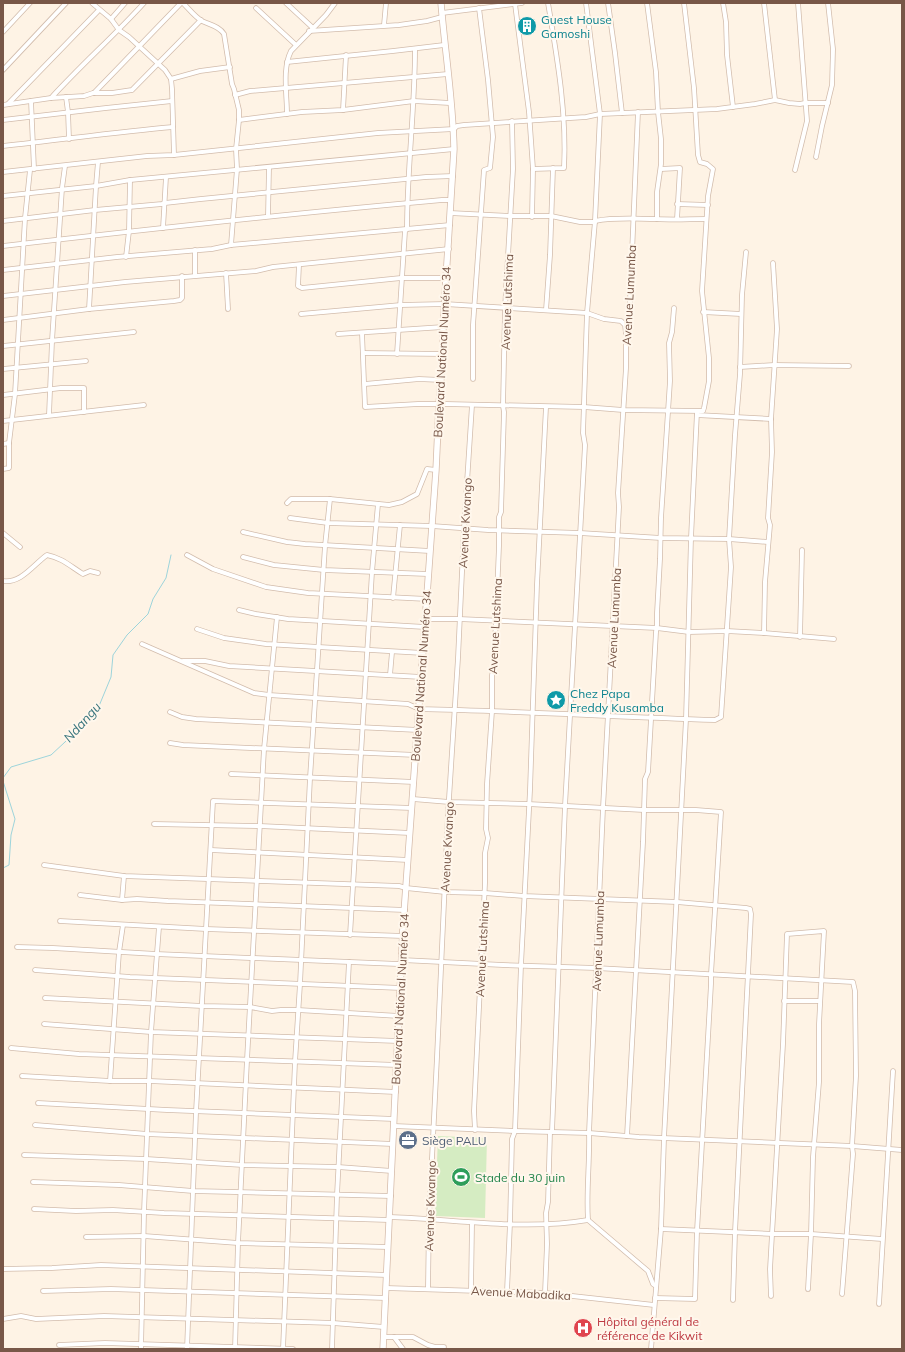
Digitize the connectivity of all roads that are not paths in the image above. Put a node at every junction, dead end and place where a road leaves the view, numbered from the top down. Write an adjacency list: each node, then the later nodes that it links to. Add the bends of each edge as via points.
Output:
1 (30, 3): 31 (street)
2 (66, 3): 40 (street)
3 (92, 3): 24 (street)
4 (125, 3): 26 (street)
5 (144, 3): 29 (street)
6 (182, 3): 27 (street); 34 (street)
7 (286, 3): 30 (street)
8 (336, 3): 30 (street)
9 (386, 3): 28 (street)
10 (441, 3): 25 (main road, Boulevard National Numéro 34)
11 (522, 3): 21 (street)
12 (548, 3): 68 (street)
13 (586, 3): 66 (street)
14 (608, 3): 64 (street)
15 (647, 3): 63 (street, via 656,72)
16 (684, 3): 59 (street)
17 (723, 3): 58 (street)
18 (764, 3): 50 (street)
19 (798, 3): 55 (street)
20 (828, 3): 56 (street, via 834,66)
21 (515, 4): 23 (street); 71 (street)
22 (256, 8): 32 (street)
23 (479, 8): 25 (street); 73 (street)
24 (99, 10): 26 (street); 57 (street)
25 (442, 15): 28 (street, via 427,22); 33 (main road, Boulevard National Numéro 34)
26 (110, 19): 29 (street)
27 (201, 20): 38 (street); 39 (street, via 222,30)
28 (384, 26): 30 (street)
29 (119, 30): 34 (street); 49 (street)
30 (311, 30): 32 (street)
31 (3, 32)
32 (296, 45): 37 (street, via 291,50)
33 (444, 45): 35 (street); 41 (main road, Boulevard National Numéro 34)
34 (139, 47): 38 (street); 46 (street)
35 (415, 48): 36 (street); 42 (street)
36 (346, 55): 37 (street); 44 (street)
37 (287, 62): 45 (street)
38 (158, 64): 43 (street); 46 (street, via 132,90)
39 (230, 68): 43 (street, via 200,71); 47 (street)
40 (3, 70)
41 (448, 74): 42 (street); 54 (main road, Boulevard National Numéro 34)
42 (415, 76): 44 (street); 53 (street)
43 (171, 79): 52 (street)
44 (345, 82): 45 (street); 60 (street)
45 (287, 88): 47 (street); 65 (street)
46 (94, 94): 48 (street)
47 (235, 95): 70 (street)
48 (66, 97): 49 (street); 61 (street)
49 (51, 98): 51 (street)
50 (775, 100): 55 (street); 58 (street)
51 (31, 101): 57 (street); 67 (street)
52 (172, 101): 61 (street); 74 (street)
53 (414, 101): 54 (street); 60 (street); 76 (street)
54 (450, 103): 75 (main road, Boulevard National Numéro 34)
55 (805, 103): 56 (street); 93 (street, via 807,121)
56 (828, 103): 84 (street)
57 (5, 104)
58 (733, 107): 59 (street)
59 (695, 109): 63 (street); 109 (street, via 700,162 708,164 713,169)
60 (343, 110): 65 (street)
61 (68, 112): 67 (street); 77 (street)
62 (638, 112): 63 (street); 64 (street); 120 (street, Avenue Lumumba)
63 (658, 112): 89 (street)
64 (622, 113): 66 (street)
65 (287, 114): 70 (street)
66 (600, 114): 68 (street); 126 (street)
67 (31, 118): 69 (street); 78 (street)
68 (563, 118): 71 (street); 88 (street, via 564,168)
69 (3, 120)
70 (239, 120): 80 (street)
71 (529, 120): 72 (street); 92 (street)
72 (512, 121): 73 (street); 116 (street, Avenue Lutshima)
73 (491, 123): 75 (street, via 464,125); 114 (street, via 493,137 490,168 484,170)
74 (173, 127): 77 (street); 83 (street)
75 (454, 129): 76 (street); 81 (main road, Boulevard National Numéro 34)
76 (412, 131): 80 (street); 82 (street)
77 (69, 139): 78 (street)
78 (32, 143): 79 (street); 90 (street)
79 (3, 146)
80 (236, 149): 83 (street); 91 (street)
81 (454, 149): 82 (street); 95 (main road, Boulevard National Numéro 34)
82 (410, 153): 87 (street); 97 (street)
83 (174, 155): 85 (street)
84 (816, 157)
85 (98, 162): 86 (street); 99 (street)
86 (65, 166): 90 (street); 100 (street)
87 (269, 167): 91 (street); 102 (street)
88 (553, 168): 92 (street); 117 (street)
89 (661, 168): 108 (street, via 680,168); 121 (street, via 657,192)
90 (32, 169): 94 (street); 101 (street)
91 (237, 169): 96 (street, via 230,172); 104 (street)
92 (533, 169): 118 (street)
93 (796, 170)
94 (3, 172)
95 (453, 176): 97 (street); 105 (main road, Boulevard National Numéro 34)
96 (166, 177): 98 (street); 106 (street)
97 (408, 179): 102 (street); 107 (street)
98 (130, 180): 99 (street); 110 (street)
99 (96, 186): 100 (street); 111 (street)
100 (62, 188): 101 (street); 113 (street)
101 (28, 193): 103 (street); 119 (street)
102 (268, 193): 104 (street); 115 (street)
103 (3, 196)
104 (235, 196): 106 (street); 124 (street)
105 (451, 200): 107 (street); 112 (main road, Boulevard National Numéro 34)
106 (165, 203): 110 (street); 128 (street)
107 (407, 203): 115 (street); 129 (street)
108 (677, 204): 109 (street); 122 (street)
109 (708, 205): 123 (street)
110 (129, 206): 111 (street); 130 (street)
111 (95, 210): 113 (street); 131 (street)
112 (450, 213): 114 (street); 127 (main road, Boulevard National Numéro 34)
113 (60, 214): 119 (street); 132 (street)
114 (481, 214): 116 (street); 158 (street)
115 (268, 216): 124 (street)
116 (510, 216): 118 (street); 159 (street, Avenue Lutshima)
117 (551, 216): 118 (street); 126 (street, via 580,222); 163 (street)
118 (532, 217)
119 (25, 218): 125 (street); 133 (street)
120 (633, 218): 121 (street); 126 (street, via 612,218); 177 (street, Avenue Lumumba)
121 (657, 219): 122 (street)
122 (677, 219): 123 (street)
123 (706, 219): 164 (street)
124 (233, 220): 128 (street); 134 (street)
125 (3, 221)
126 (595, 222): 165 (street)
127 (450, 225): 129 (street); 136 (main road, Boulevard National Numéro 34)
128 (163, 228): 130 (street)
129 (407, 228): 134 (street); 139 (street)
130 (129, 231): 131 (street); 140 (street)
131 (93, 235): 132 (street); 141 (street)
132 (58, 239): 133 (street); 142 (street)
133 (23, 243): 135 (street); 145 (street)
134 (231, 245): 137 (street)
135 (3, 246)
136 (448, 249): 139 (street); 151 (main road, Boulevard National Numéro 34)
137 (195, 250): 140 (street); 148 (street)
138 (746, 252): 168 (street)
139 (404, 254): 144 (street); 150 (street)
140 (126, 257): 141 (street)
141 (93, 260): 142 (street); 152 (street)
142 (57, 263): 145 (street); 153 (street)
143 (773, 263): 185 (street, via 777,329)
144 (298, 265): 147 (street); 150 (street, via 298,286 302,288)
145 (22, 268): 146 (street); 154 (street)
146 (3, 270)
147 (226, 273): 148 (street); 162 (street)
148 (194, 275): 149 (street)
149 (182, 276): 152 (street); 161 (street, via 183,294 180,300)
150 (401, 278): 151 (street); 157 (street)
151 (446, 278): 156 (main road, Boulevard National Numéro 34)
152 (91, 285): 153 (street); 161 (street)
153 (55, 289): 154 (street); 166 (street)
154 (20, 293): 155 (street); 169 (street)
155 (3, 296)
156 (445, 304): 157 (street); 158 (street); 171 (main road, Boulevard National Numéro 34)
157 (400, 305): 167 (street); 172 (street)
158 (474, 306): 159 (street); 190 (street)
159 (506, 308): 163 (street); 199 (street, Avenue Lutshima)
160 (674, 308): 203 (street, via 669,343)
161 (89, 309): 166 (street)
162 (228, 310)
163 (546, 310): 165 (street)
164 (703, 312): 168 (street); 205 (street, via 709,380 704,408)
165 (587, 313): 177 (street, via 621,321 625,325); 201 (street)
166 (54, 314): 169 (street); 176 (street)
167 (301, 314)
168 (741, 314): 187 (street)
169 (19, 318): 170 (street); 178 (street)
170 (3, 320)
171 (443, 327): 172 (street); 182 (main road, Boulevard National Numéro 34)
172 (399, 330): 174 (street); 181 (street)
173 (134, 332): 176 (street)
174 (362, 333): 175 (street); 180 (street)
175 (338, 334)
176 (52, 341): 178 (street); 184 (street)
177 (626, 342): 202 (street, Avenue Lumumba)
178 (17, 344): 179 (street); 188 (street)
179 (3, 346)
180 (363, 353): 181 (street); 192 (street)
181 (397, 354): 182 (street)
182 (443, 354): 191 (main road, Boulevard National Numéro 34)
183 (86, 361): 184 (street)
184 (51, 365): 188 (street); 193 (street)
185 (774, 365): 186 (street); 187 (street); 208 (street)
186 (849, 366)
187 (740, 367): 207 (street)
188 (16, 368): 189 (street); 194 (street)
189 (3, 369)
190 (473, 379)
191 (441, 380): 192 (street, via 420,379); 196 (main road, Boulevard National Numéro 34)
192 (365, 384): 196 (street, via 365,407)
193 (50, 389): 194 (street); 204 (street, via 84,388); 206 (street)
194 (15, 394): 195 (street); 210 (street)
195 (3, 395)
196 (439, 404): 198 (street); 214 (main road, Boulevard National Numéro 34)
197 (144, 405): 204 (street)
198 (472, 405): 199 (street); 223 (street, Avenue Kwango)
199 (503, 406): 200 (street); 224 (street, Avenue Lutshima)
200 (546, 407): 201 (street); 226 (street)
201 (584, 407): 202 (street); 228 (street, via 585,445)
202 (623, 410): 203 (street); 229 (street, Avenue Lumumba)
203 (668, 411): 205 (street); 230 (street)
204 (84, 412): 206 (street)
205 (697, 413): 207 (street); 231 (street)
206 (49, 415): 210 (street)
207 (737, 417): 208 (street); 232 (street)
208 (771, 419): 233 (street)
209 (3, 420): 210 (street)
210 (12, 420): 211 (street)
211 (9, 442): 212 (street); 213 (street, via 9,468)
212 (3, 444)
213 (3, 469)
214 (436, 470): 217 (street, via 428,470 415,497 398,504); 222 (main road, Boulevard National Numéro 34)
215 (330, 499): 216 (street, via 291,499); 217 (street); 219 (street)
216 (287, 503)
217 (378, 504): 220 (street)
218 (290, 518): 219 (street)
219 (328, 523): 220 (street); 234 (street)
220 (376, 524): 221 (street); 236 (street)
221 (400, 525): 222 (street); 237 (street)
222 (432, 526): 223 (street); 239 (main road, Boulevard National Numéro 34)
223 (464, 529): 224 (street); 255 (street, Avenue Kwango)
224 (500, 530): 226 (street); 257 (street, Avenue Lutshima)
225 (243, 532): 234 (street, via 287,542)
226 (540, 532): 228 (street); 258 (street)
227 (3, 533): 235 (street)
228 (580, 533): 229 (street); 260 (street)
229 (618, 535): 230 (street); 261 (street, Avenue Lumumba)
230 (661, 538): 231 (street); 263 (street)
231 (691, 538): 232 (street); 266 (street)
232 (729, 539): 233 (street); 265 (street, via 731,567)
233 (768, 542): 267 (street)
234 (325, 546): 236 (street); 242 (street)
235 (20, 547)
236 (374, 548): 237 (street); 243 (street)
237 (398, 548): 239 (street); 245 (street)
238 (802, 550): 268 (street)
239 (430, 551): 246 (main road, Boulevard National Numéro 34)
240 (187, 555): 248 (street, via 213,569 266,587)
241 (243, 557): 242 (street, via 274,565)
242 (324, 570): 243 (street); 248 (street)
243 (372, 572): 245 (street); 249 (street)
244 (98, 573): 247 (street, via 90,571 83,574 65,561 47,555 22,576)
245 (395, 573): 246 (street); 250 (street)
246 (428, 574): 251 (main road, Boulevard National Numéro 34)
247 (3, 581)
248 (322, 594): 249 (street); 256 (street)
249 (371, 596): 250 (street); 259 (street)
250 (393, 598): 251 (street)
251 (427, 599): 254 (main road, Boulevard National Numéro 34)
252 (239, 610): 253 (street)
253 (277, 617): 256 (street); 271 (street)
254 (425, 619): 255 (street); 262 (main road, Boulevard National Numéro 34)
255 (459, 619): 257 (street); 286 (street, Avenue Kwango)
256 (321, 620): 259 (street); 272 (street)
257 (496, 621): 258 (street); 287 (street, Avenue Lutshima)
258 (536, 622): 260 (street); 289 (street)
259 (369, 623): 262 (street); 273 (street)
260 (574, 624): 261 (street); 290 (street)
261 (613, 626): 263 (street); 291 (street, Avenue Lumumba)
262 (425, 627): 275 (main road, Boulevard National Numéro 34)
263 (657, 628): 266 (street); 292 (street)
264 (197, 629): 271 (street, via 224,638)
265 (727, 631): 266 (street); 267 (street); 293 (street, via 721,717 715,720)
266 (689, 632): 293 (street)
267 (764, 633): 268 (street)
268 (800, 637): 269 (street)
269 (834, 639)
270 (142, 644): 276 (street)
271 (274, 644): 272 (street); 277 (street)
272 (319, 648): 273 (street); 278 (street)
273 (367, 651): 274 (street); 279 (street)
274 (392, 652): 275 (street); 280 (street)
275 (423, 653): 281 (main road, Boulevard National Numéro 34)
276 (181, 661): 277 (street); 282 (street, via 254,692)
277 (271, 669): 278 (street); 282 (street)
278 (317, 672): 279 (street); 283 (street)
279 (366, 674): 280 (street); 284 (street)
280 (390, 676): 281 (street)
281 (421, 677): 285 (main road, Boulevard National Numéro 34)
282 (269, 695): 283 (street); 294 (street)
283 (316, 698): 284 (street); 295 (street)
284 (364, 702): 285 (street, via 408,704); 296 (street)
285 (419, 709): 286 (street); 297 (main road, Boulevard National Numéro 34)
286 (454, 710): 287 (street); 310 (street, Avenue Kwango)
287 (492, 711): 289 (street); 311 (street, Avenue Lutshima)
288 (170, 712): 294 (street, via 196,719)
289 (532, 713): 290 (street); 313 (street)
290 (570, 715): 291 (street); 315 (street)
291 (609, 716): 292 (street); 317 (street, Avenue Lumumba)
292 (650, 718): 293 (street); 318 (street)
293 (686, 719): 319 (street)
294 (266, 723): 295 (street); 299 (street)
295 (314, 725): 296 (street); 300 (street)
296 (363, 728): 297 (street); 301 (street)
297 (418, 730): 302 (main road, Boulevard National Numéro 34)
298 (170, 743): 299 (street)
299 (264, 749): 300 (street); 304 (street)
300 (312, 750): 301 (street); 305 (street)
301 (362, 753): 302 (street); 306 (street)
302 (416, 755): 307 (main road, Boulevard National Numéro 34)
303 (231, 774): 304 (street)
304 (262, 776): 305 (street); 309 (street)
305 (310, 778): 306 (street); 312 (street)
306 (360, 780): 307 (street); 314 (street)
307 (414, 782): 308 (main road, Boulevard National Numéro 34)
308 (413, 799): 310 (street); 316 (main road, Boulevard National Numéro 34)
309 (261, 802): 312 (street); 321 (street, via 213,800); 322 (street)
310 (449, 802): 311 (street); 338 (street, Avenue Kwango)
311 (487, 803): 313 (street); 339 (street, Avenue Lutshima)
312 (310, 804): 314 (street); 323 (street)
313 (528, 804): 315 (street); 341 (street)
314 (358, 806): 316 (street); 324 (street)
315 (565, 806): 317 (street); 342 (street)
316 (412, 808): 325 (main road, Boulevard National Numéro 34)
317 (603, 808): 318 (street); 343 (street, Avenue Lumumba)
318 (644, 810): 319 (street); 345 (street)
319 (681, 810): 346 (street); 349 (street, via 721,812)
320 (154, 824): 321 (street)
321 (212, 824): 322 (street); 326 (street)
322 (260, 826): 323 (street); 327 (street)
323 (308, 828): 324 (street); 328 (street)
324 (357, 831): 325 (street); 329 (street)
325 (410, 833): 330 (main road, Boulevard National Numéro 34)
326 (211, 850): 327 (street); 333 (street)
327 (258, 853): 328 (street); 334 (street)
328 (306, 855): 329 (street); 335 (street)
329 (355, 857): 330 (street); 336 (street)
330 (408, 860): 337 (main road, Boulevard National Numéro 34)
331 (44, 865): 332 (street)
332 (124, 876): 333 (street); 344 (street)
333 (209, 878): 334 (street); 347 (street)
334 (256, 880): 335 (street); 348 (street)
335 (305, 882): 336 (street); 350 (street)
336 (354, 884): 337 (street); 351 (street)
337 (406, 888): 338 (street); 352 (main road, Boulevard National Numéro 34)
338 (444, 892): 339 (street); 369 (street, Avenue Kwango)
339 (485, 893): 341 (street); 370 (street, Avenue Lutshima)
340 (80, 895): 344 (street)
341 (524, 896): 342 (street); 371 (street)
342 (561, 897): 343 (street); 372 (street)
343 (600, 899): 345 (street); 373 (street, Avenue Lumumba)
344 (122, 900): 347 (street)
345 (640, 900): 346 (street); 375 (street)
346 (677, 902): 349 (street); 376 (street)
347 (207, 903): 348 (street); 356 (street)
348 (255, 904): 350 (street); 357 (street)
349 (715, 904): 377 (street); 379 (street, via 750,909)
350 (304, 907): 351 (street); 358 (street)
351 (352, 908): 352 (street); 359 (street)
352 (405, 910): 360 (main road, Boulevard National Numéro 34)
353 (60, 921): 354 (street)
354 (123, 925): 355 (street); 362 (street)
355 (159, 927): 356 (street); 363 (street)
356 (206, 929): 357 (street); 364 (street)
357 (254, 930): 358 (street); 365 (street)
358 (303, 933): 359 (street); 366 (street)
359 (350, 935): 360 (street)
360 (403, 936): 367 (main road, Boulevard National Numéro 34)
361 (17, 948): 362 (street)
362 (119, 952): 363 (street); 378 (street)
363 (156, 954): 364 (street); 380 (street)
364 (204, 956): 365 (street); 382 (street)
365 (253, 958): 366 (street); 384 (street)
366 (301, 960): 368 (street); 385 (street)
367 (402, 961): 368 (street); 369 (street); 387 (main road, Boulevard National Numéro 34)
368 (349, 962): 386 (street)
369 (441, 962): 370 (street); 432 (street, Avenue Kwango)
370 (482, 964): 371 (street); 433 (street, Avenue Lutshima)
371 (521, 965): 372 (street); 434 (street)
372 (559, 967): 373 (street); 435 (street)
373 (596, 968): 375 (street); 436 (street, Avenue Lumumba)
374 (35, 970): 378 (street)
375 (636, 970): 376 (street); 439 (street)
376 (673, 972): 377 (street); 441 (street)
377 (711, 974): 379 (street); 442 (street)
378 (117, 976): 380 (street); 391 (street)
379 (748, 976): 381 (street); 445 (street)
380 (155, 978): 382 (street); 392 (street)
381 (785, 978): 383 (street); 383 (street, via 787,934 824,931); 389 (street)
382 (203, 979): 384 (street); 393 (street)
383 (821, 980): 390 (street); 449 (street, via 853,982 855,991 856,1076)
384 (252, 982): 385 (street); 394 (street)
385 (300, 984): 386 (street); 395 (street)
386 (348, 985): 387 (street); 396 (street)
387 (400, 988): 397 (main road, Boulevard National Numéro 34)
388 (45, 998): 391 (street)
389 (784, 1001): 390 (street); 446 (street)
390 (820, 1001): 448 (street, via 819,1082)
391 (115, 1002): 392 (street); 399 (street)
392 (153, 1004): 393 (street); 400 (street)
393 (202, 1006): 394 (street); 401 (street)
394 (250, 1007): 395 (street, via 272,1011); 402 (street)
395 (298, 1010): 396 (street); 403 (street)
396 (346, 1012): 397 (street); 404 (street)
397 (399, 1016): 405 (main road, Boulevard National Numéro 34)
398 (44, 1024): 399 (street)
399 (113, 1029): 400 (street); 407 (street)
400 (151, 1032): 401 (street); 408 (street)
401 (200, 1034): 402 (street); 409 (street)
402 (248, 1035): 403 (street); 410 (street)
403 (296, 1037): 404 (street); 411 (street)
404 (345, 1038): 405 (street); 412 (street)
405 (398, 1041): 413 (main road, Boulevard National Numéro 34)
406 (11, 1048): 407 (street)
407 (113, 1055): 408 (street); 416 (street)
408 (151, 1056): 409 (street); 417 (street)
409 (199, 1058): 410 (street); 418 (street)
410 (247, 1060): 411 (street); 419 (street)
411 (295, 1062): 412 (street); 420 (street)
412 (343, 1063): 413 (street); 421 (street)
413 (397, 1065): 422 (main road, Boulevard National Numéro 34)
414 (893, 1071): 450 (street)
415 (22, 1076): 416 (street)
416 (110, 1081): 417 (street)
417 (150, 1081): 418 (street); 424 (street)
418 (198, 1084): 419 (street); 425 (street)
419 (246, 1086): 420 (street); 426 (street)
420 (294, 1088): 421 (street); 427 (street)
421 (342, 1090): 422 (street); 428 (street)
422 (396, 1092): 429 (main road, Boulevard National Numéro 34)
423 (38, 1103): 424 (street)
424 (148, 1109): 425 (street); 437 (street)
425 (196, 1112): 426 (street); 438 (street)
426 (245, 1113): 427 (street); 440 (street)
427 (293, 1115): 428 (street); 443 (street)
428 (341, 1116): 429 (street); 444 (street)
429 (394, 1119): 431 (main road, Boulevard National Numéro 34)
430 (35, 1125): 437 (street)
431 (394, 1126): 432 (street); 447 (main road, Boulevard National Numéro 34)
432 (434, 1128): 433 (street); 471 (street, Avenue Kwango)
433 (475, 1130): 434 (street)
434 (515, 1131): 435 (street); 476 (street, via 512,1139)
435 (551, 1132): 436 (street); 477 (street)
436 (589, 1133): 439 (street); 474 (street, Avenue Lumumba)
437 (147, 1134): 438 (street); 453 (street)
438 (195, 1136): 440 (street); 454 (street)
439 (627, 1136): 441 (street)
440 (244, 1138): 443 (street); 455 (street)
441 (664, 1138): 442 (street); 478 (street)
442 (702, 1139): 445 (street); 479 (street)
443 (292, 1140): 444 (street); 456 (street)
444 (340, 1141): 447 (street); 457 (street)
445 (740, 1141): 446 (street); 480 (street)
446 (777, 1143): 448 (street); 481 (street)
447 (393, 1144): 458 (main road, Boulevard National Numéro 34)
448 (814, 1144): 449 (street); 482 (street)
449 (852, 1146): 450 (street); 484 (street)
450 (888, 1149): 451 (street); 486 (street)
451 (902, 1150)
452 (24, 1155): 453 (street)
453 (146, 1160): 454 (street); 460 (street)
454 (194, 1163): 455 (street); 461 (street)
455 (243, 1166): 456 (street); 462 (street)
456 (290, 1167): 457 (street); 463 (street)
457 (338, 1167): 458 (street); 464 (street)
458 (392, 1171): 465 (main road, Boulevard National Numéro 34)
459 (34, 1182): 460 (street)
460 (145, 1188): 461 (street); 467 (street)
461 (193, 1191): 462 (street); 468 (street)
462 (241, 1192): 463 (street); 469 (street)
463 (289, 1193): 464 (street); 470 (street)
464 (337, 1195): 465 (street); 472 (street)
465 (391, 1196): 473 (main road, Boulevard National Numéro 34)
466 (34, 1209): 467 (street)
467 (144, 1212): 468 (street); 483 (street)
468 (192, 1214): 469 (street); 487 (street)
469 (240, 1216): 470 (street); 488 (street)
470 (288, 1217): 472 (street); 489 (street)
471 (429, 1218): 473 (street); 475 (street); 501 (street, Avenue Kwango)
472 (336, 1219): 473 (street); 490 (street)
473 (390, 1219): 491 (main road, Boulevard National Numéro 34)
474 (588, 1220): 477 (street); 499 (street, via 648,1272)
475 (472, 1223): 476 (street); 504 (street)
476 (510, 1224): 477 (street); 507 (street)
477 (547, 1225): 509 (street)
478 (661, 1229): 479 (street); 499 (street)
479 (697, 1231): 480 (street); 515 (street, via 695,1299)
480 (735, 1232): 481 (street); 516 (street)
481 (773, 1234): 482 (street); 513 (street)
482 (811, 1234): 484 (street); 502 (street)
483 (144, 1236): 485 (street); 487 (street); 492 (street)
484 (846, 1236): 486 (street); 510 (street)
485 (86, 1237)
486 (882, 1239): 517 (street)
487 (191, 1240): 488 (street); 493 (street)
488 (238, 1243): 489 (street); 495 (street)
489 (287, 1245): 490 (street); 496 (street)
490 (336, 1246): 491 (street); 497 (street)
491 (388, 1247): 498 (main road, Boulevard National Numéro 34)
492 (143, 1266): 493 (street); 494 (street, via 101,1264); 503 (street)
493 (190, 1267): 495 (street); 506 (street)
494 (3, 1269)
495 (238, 1270): 496 (street); 508 (street)
496 (286, 1271): 497 (street); 511 (street)
497 (335, 1272): 498 (street); 512 (street)
498 (387, 1275): 500 (main road, Boulevard National Numéro 34)
499 (656, 1286): 515 (street)
500 (386, 1288): 501 (street, Avenue Mabadika); 514 (main road, Boulevard National Numéro 34)
501 (428, 1288): 504 (street, Avenue Mabadika)
502 (808, 1289)
503 (143, 1290): 505 (street); 506 (street); 519 (street)
504 (471, 1290): 507 (street, Avenue Mabadika)
505 (44, 1291)
506 (189, 1291): 508 (street); 521 (street)
507 (507, 1291): 509 (street, Avenue Mabadika)
508 (237, 1293): 511 (street); 522 (street)
509 (545, 1293): 518 (street, Avenue Mabadika)
510 (842, 1294)
511 (286, 1295): 512 (street); 523 (street)
512 (334, 1296): 514 (street); 524 (street)
513 (771, 1296)
514 (386, 1298): 525 (main road, Boulevard National Numéro 34)
515 (655, 1298): 518 (street)
516 (733, 1300)
517 (879, 1304)
518 (654, 1305): 538 (street)
519 (142, 1318): 520 (street, via 104,1316 36,1319 20,1316); 521 (street); 529 (street)
520 (3, 1319)
521 (187, 1319): 522 (street); 530 (street)
522 (237, 1320): 523 (street); 532 (street)
523 (284, 1322): 524 (street); 533 (street)
524 (333, 1324): 525 (street); 535 (street)
525 (384, 1327): 526 (main road, Boulevard National Numéro 34)
526 (384, 1337): 527 (street); 536 (main road, Boulevard National Numéro 34)
527 (394, 1337): 531 (street, via 413,1337 428,1345); 537 (street)
528 (59, 1344): 529 (street, via 105,1343)
529 (141, 1347): 530 (street)
530 (187, 1347): 532 (street)
531 (444, 1347)
532 (235, 1348): 533 (street)
533 (283, 1349): 534 (street)
534 (293, 1349)
535 (332, 1349)
536 (383, 1349)
537 (403, 1349)
538 (651, 1349)

